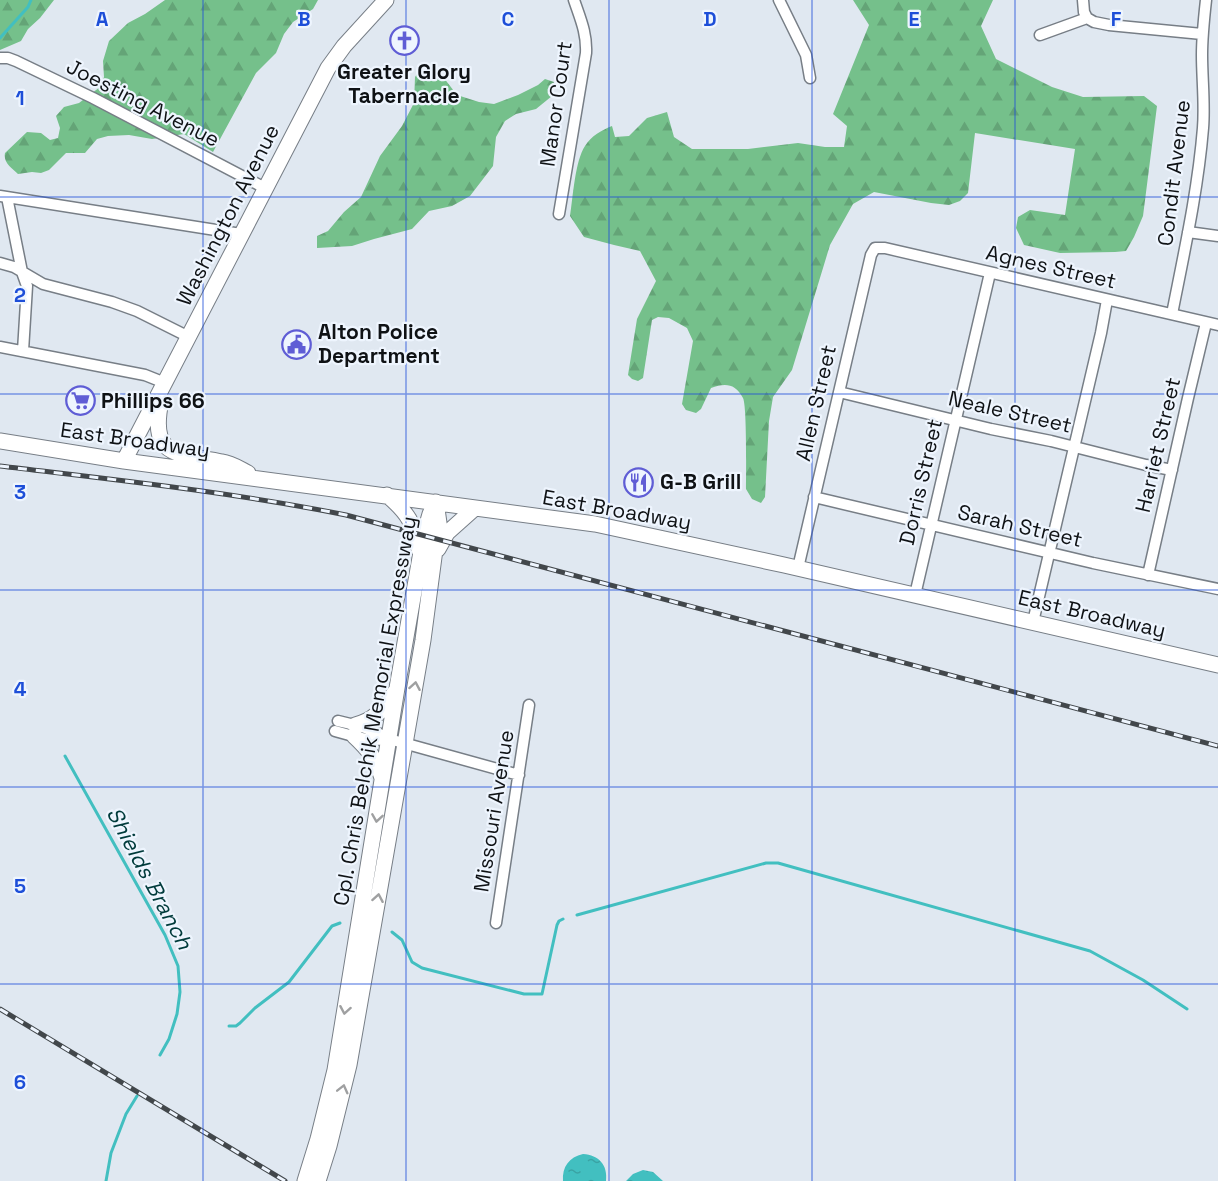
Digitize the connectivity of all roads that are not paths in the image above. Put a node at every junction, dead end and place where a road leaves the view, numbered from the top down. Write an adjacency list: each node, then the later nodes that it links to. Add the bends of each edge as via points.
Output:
1 (386, 0): 12 (main road, Washington Avenue, via 328,68)
2 (574, 0): 14 (street, Manor Court, via 584,28 586,53)
3 (779, 0): 11 (street, via 806,55)
4 (1083, 0): 6 (street)
5 (1206, 0): 7 (street, Condit Avenue)
6 (1087, 18): 7 (street, via 1109,25); 8 (street)
7 (1202, 34): 15 (street, Condit Avenue, via 1203,128)
8 (1040, 35)
9 (16, 49): 10 (street)
10 (0, 58): 12 (street, Joesting Avenue, via 16,60)
11 (810, 78)
12 (265, 188): 16 (main road, Washington Avenue)
13 (4, 197): 16 (street); 20 (street)
14 (559, 214)
15 (1188, 232): 17 (street); 23 (street, Condit Avenue)
16 (241, 234): 26 (main road, Washington Avenue)
17 (1218, 236)
18 (875, 248): 21 (street, Agnes Street); 30 (street, Allen Street)
19 (0, 262): 20 (street)
20 (22, 272): 26 (street, via 42,284 137,310); 28 (street, via 27,286)
21 (990, 273): 22 (street, Agnes Street); 31 (street, Dorris Street)
22 (1107, 300): 23 (street, Agnes Street); 33 (street)
23 (1172, 314): 24 (street, Agnes Street)
24 (1206, 323): 25 (street, Agnes Street); 35 (street, Harriet Street)
25 (1218, 325)
26 (189, 337): 29 (main road, Washington Avenue)
27 (0, 347): 28 (street)
28 (23, 351): 29 (street, via 145,375)
29 (165, 383): 34 (main road, Washington Avenue); 36 (main road, via 158,418 158,434 164,444 184,456 225,462)
30 (839, 392): 31 (street, Neale Street); 38 (street, Allen Street)
31 (955, 420): 33 (street, Neale Street); 41 (street, Dorris Street)
32 (0, 441): 34 (main road, East Broadway)
33 (1074, 447): 35 (street, Neale Street); 42 (street)
34 (124, 460): 36 (main road, East Broadway)
35 (1172, 470): 45 (street, Harriet Street)
36 (262, 479): 37 (main road, East Broadway)
37 (387, 495): 39 (main road, East Broadway); 43 (main road, via 410,519)
38 (814, 497): 41 (street, Sarah Street); 44 (street, Allen Street)
39 (436, 502): 40 (main road, East Broadway); 43 (main road, Cpl. Chris Belchik Memorial Expressway, via 427,525)
40 (475, 507): 43 (main road); 44 (main road, East Broadway, via 595,524)
41 (931, 525): 42 (street, Sarah Street); 47 (street, Dorris Street)
42 (1050, 552): 45 (street, Sarah Street); 48 (street)
43 (427, 557): 50 (main road, Cpl. Chris Belchik Memorial Expressway); 55 (main road, Cpl. Chris Belchik Memorial Expressway, one-way to 43, via 423,640)
44 (798, 568): 47 (main road, East Broadway)
45 (1148, 575): 46 (street, Sarah Street)
46 (1218, 589)
47 (915, 595): 48 (main road, East Broadway)
48 (1033, 622): 49 (main road, East Broadway)
49 (1218, 665)
50 (397, 688): 53 (main road, via 386,706); 54 (main road, Cpl. Chris Belchik Memorial Expressway)
51 (530, 705): 56 (street, Missouri Avenue)
52 (337, 726): 53 (street)
53 (355, 731): 54 (street, via 380,733); 57 (main road, via 377,762)
54 (389, 739): 55 (street); 57 (main road, Cpl. Chris Belchik Memorial Expressway)
55 (404, 743): 56 (street); 59 (main road, Cpl. Chris Belchik Memorial Expressway, one-way to 55, via 348,1065)
56 (519, 775): 58 (street, Missouri Avenue)
57 (383, 780): 59 (main road, Cpl. Chris Belchik Memorial Expressway, one-way to 59)
58 (496, 923)
59 (323, 1142): 60 (main road, Cpl. Chris Belchik Memorial Expressway); 61 (main road, Cpl. Chris Belchik Memorial Expressway)
60 (305, 1181)
61 (318, 1181)

